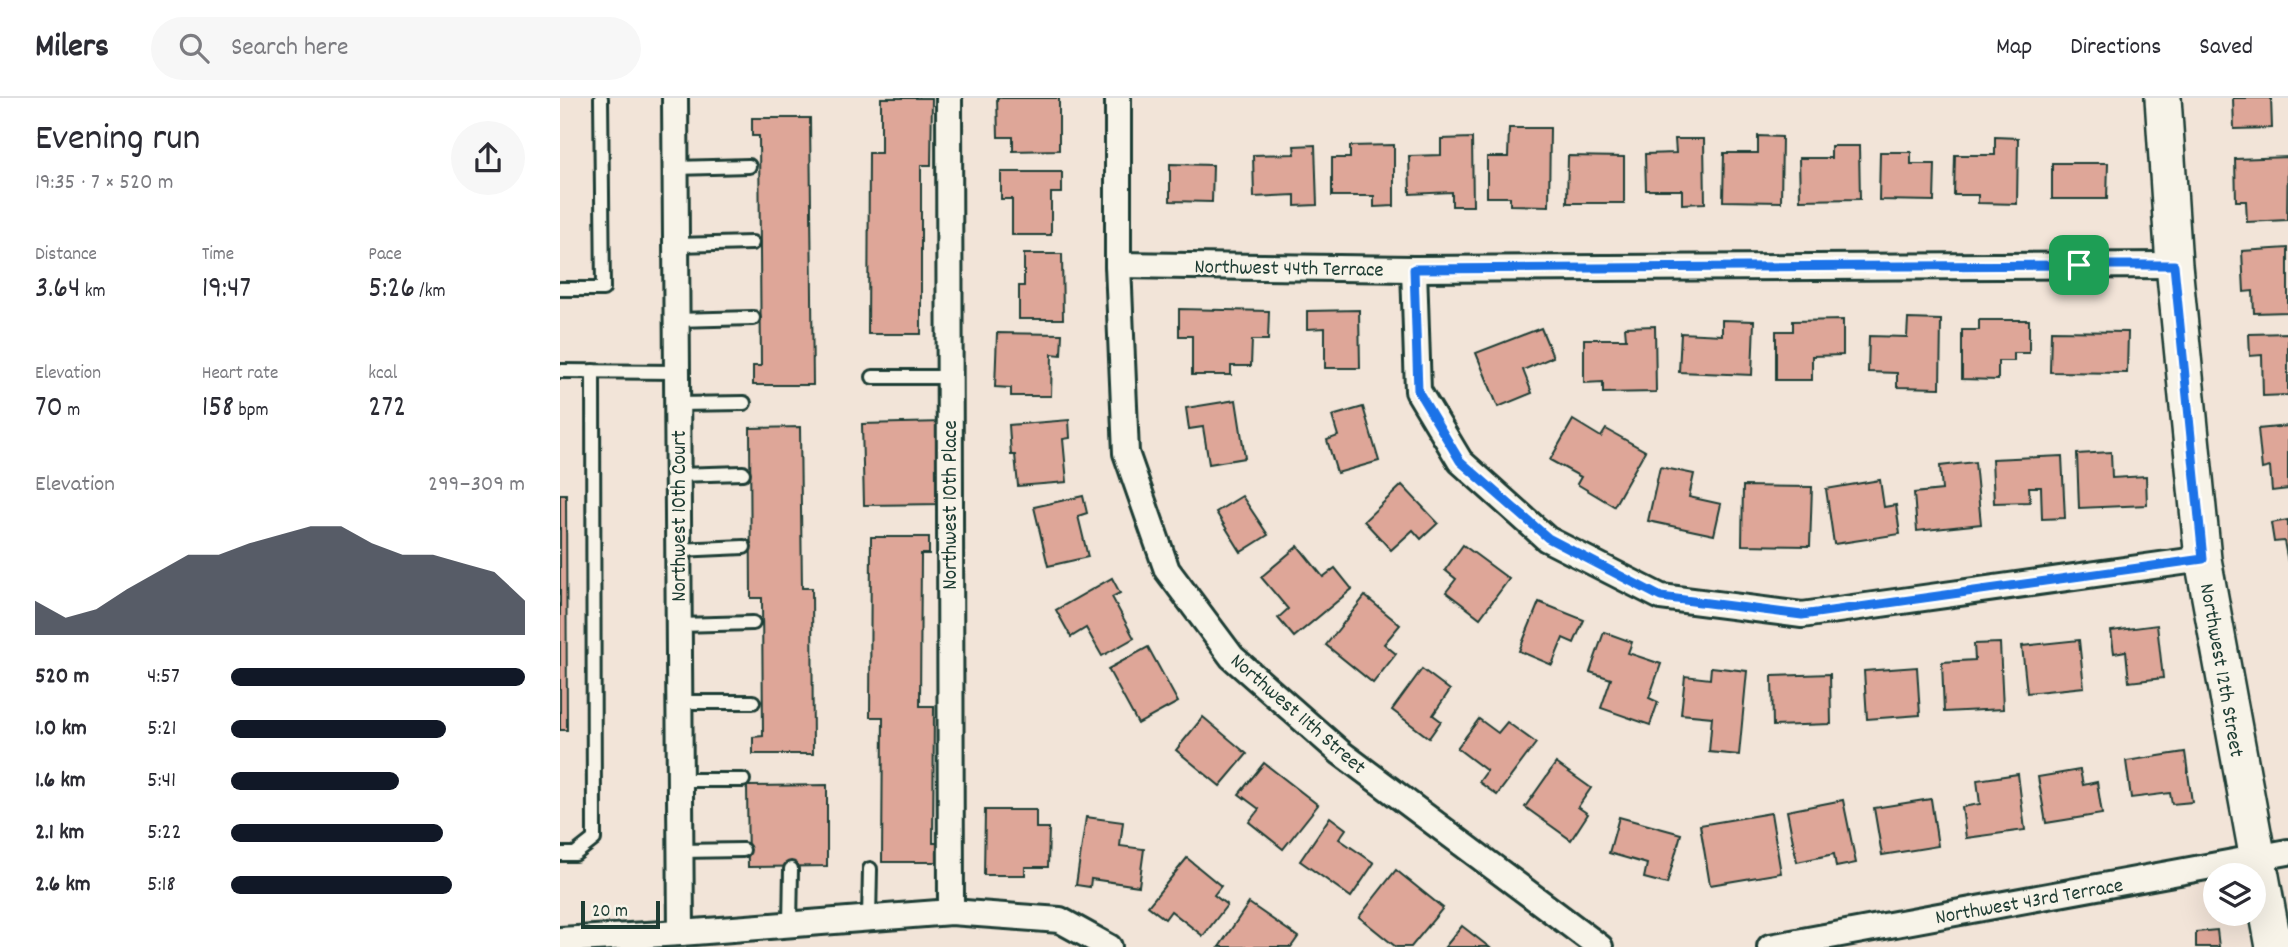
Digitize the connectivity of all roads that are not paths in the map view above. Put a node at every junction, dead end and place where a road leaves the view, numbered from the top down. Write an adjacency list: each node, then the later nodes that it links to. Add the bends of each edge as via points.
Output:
1 (601, 98): 13 (lane, via 603,289)
2 (675, 98): 7 (street, Northwest 10th Court)
3 (949, 98): 20 (street, Northwest 10th Place)
4 (1118, 98): 10 (street, Northwest 11th Street)
5 (2163, 98): 11 (street, Northwest 12th Street)
6 (749, 166): 7 (lane)
7 (675, 168): 9 (street, Northwest 10th Court)
8 (752, 243): 9 (lane)
9 (676, 245): 15 (street, Northwest 10th Court)
10 (1118, 265): 12 (street, Northwest 44th Terrace); 48 (street, Northwest 11th Street, via 1126,453 1167,570 1232,657 1341,753)
11 (2174, 265): 12 (street, Northwest 44th Terrace); 27 (street, Northwest 12th Street)
12 (1414, 269): 27 (street, via 1418,391 1460,461 1548,538 1661,597 1802,615)
13 (560, 289)
14 (753, 318): 15 (lane)
15 (676, 320): 18 (street, Northwest 10th Court)
16 (560, 371): 17 (lane)
17 (593, 371): 18 (lane); 36 (lane, via 594,839 575,854)
18 (677, 372): 22 (street, Northwest 10th Court)
19 (873, 377): 20 (lane)
20 (948, 377): 40 (street, Northwest 10th Place)
21 (744, 403): 22 (lane)
22 (677, 404): 24 (street, Northwest 10th Court)
23 (743, 473): 24 (lane)
24 (677, 475): 26 (street, Northwest 10th Court)
25 (744, 547): 26 (lane)
26 (678, 550): 29 (street, Northwest 10th Court)
27 (2203, 559): 37 (street, Northwest 12th Street)
28 (753, 623): 29 (lane)
29 (678, 625): 30 (street, Northwest 10th Court)
30 (679, 702): 31 (lane); 32 (street, Northwest 10th Court)
31 (753, 702)
32 (679, 780): 33 (lane); 35 (street, Northwest 10th Court)
33 (743, 780)
34 (743, 850): 35 (lane)
35 (680, 851): 43 (street, Northwest 10th Court)
36 (560, 854)
37 (2272, 855): 49 (street, Northwest 43rd Terrace); 50 (street, Northwest 12th Street)
38 (791, 869): 42 (lane)
39 (870, 869): 41 (lane)
40 (951, 912): 41 (street); 47 (street, via 1060,920)
41 (869, 919): 42 (street)
42 (790, 925): 44 (street)
43 (681, 933): 44 (street); 46 (street)
44 (709, 939)
45 (560, 940): 46 (street)
46 (649, 941)
47 (1109, 947)
48 (1600, 947)
49 (1770, 947)
50 (2274, 947)

